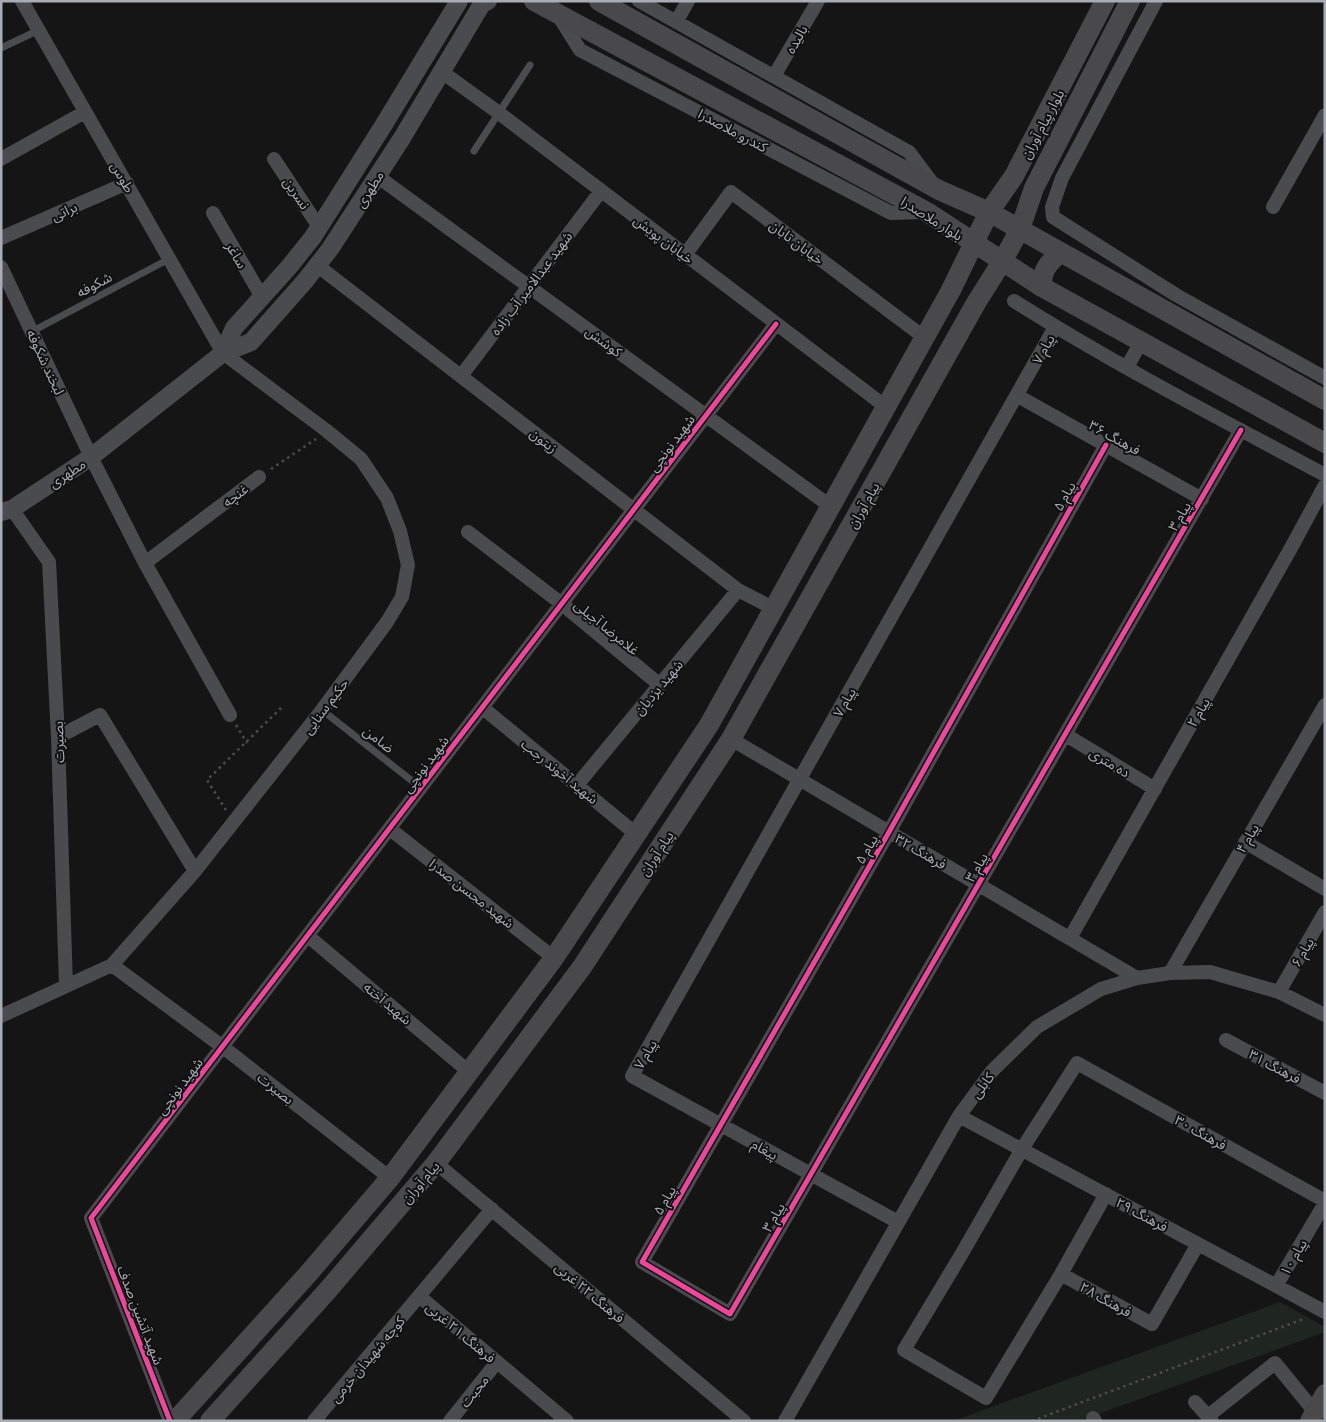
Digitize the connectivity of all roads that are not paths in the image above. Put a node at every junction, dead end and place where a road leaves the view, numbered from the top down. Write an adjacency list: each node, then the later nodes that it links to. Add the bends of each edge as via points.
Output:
1 (22, 1): 13 (street, طوس)
2 (459, 1): 34 (street, مطهری)
3 (534, 1): 31 (main road, بلوار ملاصدرا)
4 (599, 1): 28 (main road, بلوار ملاصدرا)
5 (639, 1): 12 (street)
6 (688, 1): 12 (street)
7 (818, 1): 17 (street, بالیده)
8 (1105, 1): 25 (main road, بلوار پیام آوران)
9 (1130, 1): 27 (main road, بلوار پیام آوران)
10 (1156, 1): 48 (street, via 1062,178 1052,207 1053,217)
11 (484, 2): 16 (street, مطهری)
12 (676, 22): 17 (street)
13 (39, 30): 14 (lane); 18 (street, طوس)
14 (1, 48)
15 (530, 65): 19 (lane)
16 (442, 72): 19 (street, خیابان پویش); 24 (street, مطهری)
17 (774, 76): 28 (street, via 909,152)
18 (85, 112): 22 (street); 26 (street, طوس)
19 (499, 113): 21 (lane); 29 (street, خیابان پویش)
20 (1325, 115): 30 (street)
21 (474, 151)
22 (1, 159)
23 (274, 159): 34 (street, نسرین)
24 (377, 176): 42 (street, مطهری); 44 (street, کوشش)
25 (1014, 176): 27 (main road, via 1023,190); 32 (main road, بلوار پیام آوران)
26 (127, 183): 36 (street, براتی); 40 (street, طوس)
27 (1034, 188): 35 (main road, بلوار پیام آوران)
28 (938, 190): 31 (main road, via 944,203 940,209); 32 (main road, بلوار ملاصدرا)
29 (601, 191): 39 (street, خیابان پویش); 44 (street, شهید عبدالامیر آب زاده)
30 (1273, 206)
31 (928, 212): 37 (main road, بلوار ملاصدرا)
32 (989, 212): 35 (main road, بلوار ملاصدرا); 37 (main road, بلوار پیام آوران)
33 (213, 213): 49 (street, ساغر)
34 (319, 227): 49 (street, مطهری)
35 (1020, 229): 38 (main road, بلوار ملاصدرا); 41 (main road, پیام آوران)
36 (1, 238)
37 (973, 243): 41 (main road, بلوار ملاصدرا); 46 (main road, پیام آوران)
38 (1060, 253): 45 (main road, via 1047,266); 47 (main road, بلوار ملاصدرا)
39 (685, 255): 52 (street, خیابان پویش); 55 (street, خیابان تابان, via 731,192)
40 (169, 259): 54 (lane, شکوفه); 57 (street, طوس)
41 (1003, 260): 45 (main road, بلوار ملاصدرا); 51 (main road, پیام آوران)
42 (318, 266): 57 (street, مطهری, via 251,342); 59 (street, زیتون)
43 (1, 267): 54 (street, لبخند شکوفه)
44 (529, 286): 59 (street, شهید عبدالامیر آب زاده); 64 (street, کوشش)
45 (1042, 287): 56 (main road, بلوار ملاصدرا)
46 (951, 290): 51 (main road, via 960,286 968,288 975,294); 55 (main road, پیام آوران)
47 (1132, 293): 48 (street); 62 (main road, بلوار ملاصدرا)
48 (1176, 296): 60 (street)
49 (262, 297): 57 (street, مطهری, via 234,328)
50 (1014, 301): 53 (street)
51 (976, 303): 88 (main road, پیام آوران)
52 (776, 324): 63 (street, خیابان پویش); 64 (street, شهید نونچی)
53 (1055, 327): 58 (street); 61 (street, پیام ۷)
54 (31, 332): 68 (street, لبخند شکوفه)
55 (925, 338): 63 (main road, پیام آوران)
56 (1141, 342): 58 (street); 66 (main road, بلوار ملاصدرا)
57 (223, 353): 68 (street, مطهری); 84 (street, حکیم سنایی, via 361,459 387,498 400,531 408,565 402,597 388,622)
58 (1127, 367): 65 (street)
59 (461, 376): 75 (street, زیتون)
60 (1325, 378)
61 (1018, 396): 67 (street, فرهنگ ۳۶); 89 (street, پیام ۷)
62 (1325, 400)
63 (886, 407): 73 (main road, پیام آوران)
64 (706, 415): 73 (street, کوشش); 75 (street, شهید نونچی)
65 (1240, 430): 69 (street); 72 (street, پیام ۳)
66 (1325, 443)
67 (1106, 445): 72 (street, فرهنگ ۳۶); 94 (street, پیام ۵)
68 (90, 457): 74 (street, مطهری); 77 (street, لبخند شکوفه)
69 (1325, 475)
70 (259, 477): 77 (street, غنچه)
71 (1325, 485): 92 (street, پیام ۲)
72 (1202, 498): 86 (street, پیام ۳)
73 (830, 506): 80 (main road, پیام آوران)
74 (6, 510): 87 (street, بصیرت, via 49,562)
75 (634, 510): 78 (street, زیتون); 79 (street, شهید نونچی)
76 (468, 532): 79 (street, غلامرضا آجیلی)
77 (145, 563): 85 (street, لبخند شکوفه)
78 (738, 590): 80 (street, زیتون); 81 (street, شهید یزدیان)
79 (562, 604): 81 (street, غلامرضا آجیلی); 83 (street, شهید نونچی)
80 (774, 608): 95 (main road, پیام آوران, via 708,725)
81 (660, 685): 90 (street, شهید یزدیان)
82 (1325, 705): 96 (street, پیام ۴)
83 (483, 708): 90 (street, شهید آخوند رجب); 91 (street, شهید نونچی)
84 (322, 710): 91 (lane, ضامن); 97 (street, حکیم سنایی)
85 (230, 715)
86 (1066, 735): 92 (street, ده متری); 98 (street, پیام ۳)
87 (58, 737): 97 (street, via 100,715); 107 (street, بصیرت)
88 (731, 739): 89 (street, فرهنگ ۳۲); 112 (main road, پیام آوران, via 582,967)
89 (800, 780): 94 (street, فرهنگ ۳۲); 116 (street, پیام ۷)
90 (577, 785): 95 (street, شهید آخوند رجب)
91 (421, 788): 93 (street, شهید نونچی)
92 (1155, 789): 102 (street, پیام ۲)
93 (390, 829): 101 (street, شهید نونچی); 103 (street, شهید محسن صدرا)
94 (888, 832): 98 (street, فرهنگ ۳۲); 119 (street, پیام ۵)
95 (636, 834): 103 (main road, پیام آوران)
96 (1245, 842): 99 (street); 105 (street, پیام ۴)
97 (195, 872): 104 (street, حکیم سنایی)
98 (979, 885): 102 (street, فرهنگ ۳۲); 122 (street, پیام ۳)
99 (1325, 889)
100 (1325, 912): 108 (street, پیام ۶)
101 (308, 936): 114 (street, شهید نونچی); 115 (street, شهید آخته)
102 (1070, 938): 106 (street, فرهنگ ۳۲)
103 (554, 958): 109 (main road, پیام آوران)
104 (112, 965): 107 (street, حکیم سنایی); 114 (street, بصیرت)
105 (1170, 973): 106 (street, کابلی); 108 (street, کابلی, via 1210,972)
106 (1137, 978): 118 (street, کابلی, via 1101,989 1037,1027 992,1071)
107 (66, 986): 111 (street, حکیم سنایی)
108 (1280, 992): 110 (street, کابلی)
109 (514, 1010): 112 (main road); 115 (main road, پیام آوران)
110 (1325, 1015)
111 (1, 1016)
112 (537, 1027): 121 (main road, پیام آوران)
113 (1226, 1040): 117 (street, فرهنگ ۳۱)
114 (223, 1047): 123 (street, بصیرت); 127 (street, شهید نونچی)
115 (468, 1071): 123 (main road, پیام آوران)
116 (632, 1076): 119 (street, پیغام)
117 (1325, 1093)
118 (959, 1116): 120 (street, فرهنگ ۲۹); 128 (street, کابلی)
119 (720, 1125): 122 (street, پیغام); 134 (street, پیام ۵, via 642,1262)
120 (1022, 1149): 124 (street, فرهنگ ۲۹); 125 (street, فرهنگ ۳۰, via 1077,1063); 130 (street, via 904,1350 986,1398)
121 (436, 1163): 126 (street, فرهنگ ۲۲ غربی); 142 (main road, پیام آوران)
122 (811, 1174): 128 (street, پیغام); 134 (street, پیام ۳)
123 (390, 1178): 141 (main road, پیام آوران)
124 (1106, 1194): 129 (street, فرهنگ ۲۹); 130 (street)
125 (1325, 1202): 131 (street, پیام ۱۰)
126 (492, 1209): 132 (street, فرهنگ ۲۱ غربی); 146 (street, فرهنگ ۲۲ غربی)
127 (91, 1218): 140 (street, شهید آتشین صدف)
128 (898, 1222): 147 (street, کابلی)
129 (1198, 1244): 130 (street, فرهنگ ۲۸, via 1152,1324); 131 (street, فرهنگ ۲۹)
130 (1061, 1274)
131 (1276, 1286): 133 (street, فرهنگ ۲۹)
132 (419, 1296): 135 (street, فرهنگ ۲۱ غربی); 143 (street, کوچه شهیدان خرمی)
133 (1324, 1311)
134 (730, 1314)
135 (497, 1362): 144 (street, محبت); 145 (street, فرهنگ ۲۱ غربی)
136 (1325, 1394): 138 (main road)
137 (1196, 1402): 139 (street)
138 (1313, 1416): 139 (street, via 1275,1363)
139 (1210, 1419)
140 (170, 1421)
141 (175, 1421)
142 (210, 1421)
143 (314, 1421)
144 (450, 1421)
145 (567, 1421)
146 (744, 1421)
147 (785, 1421)

